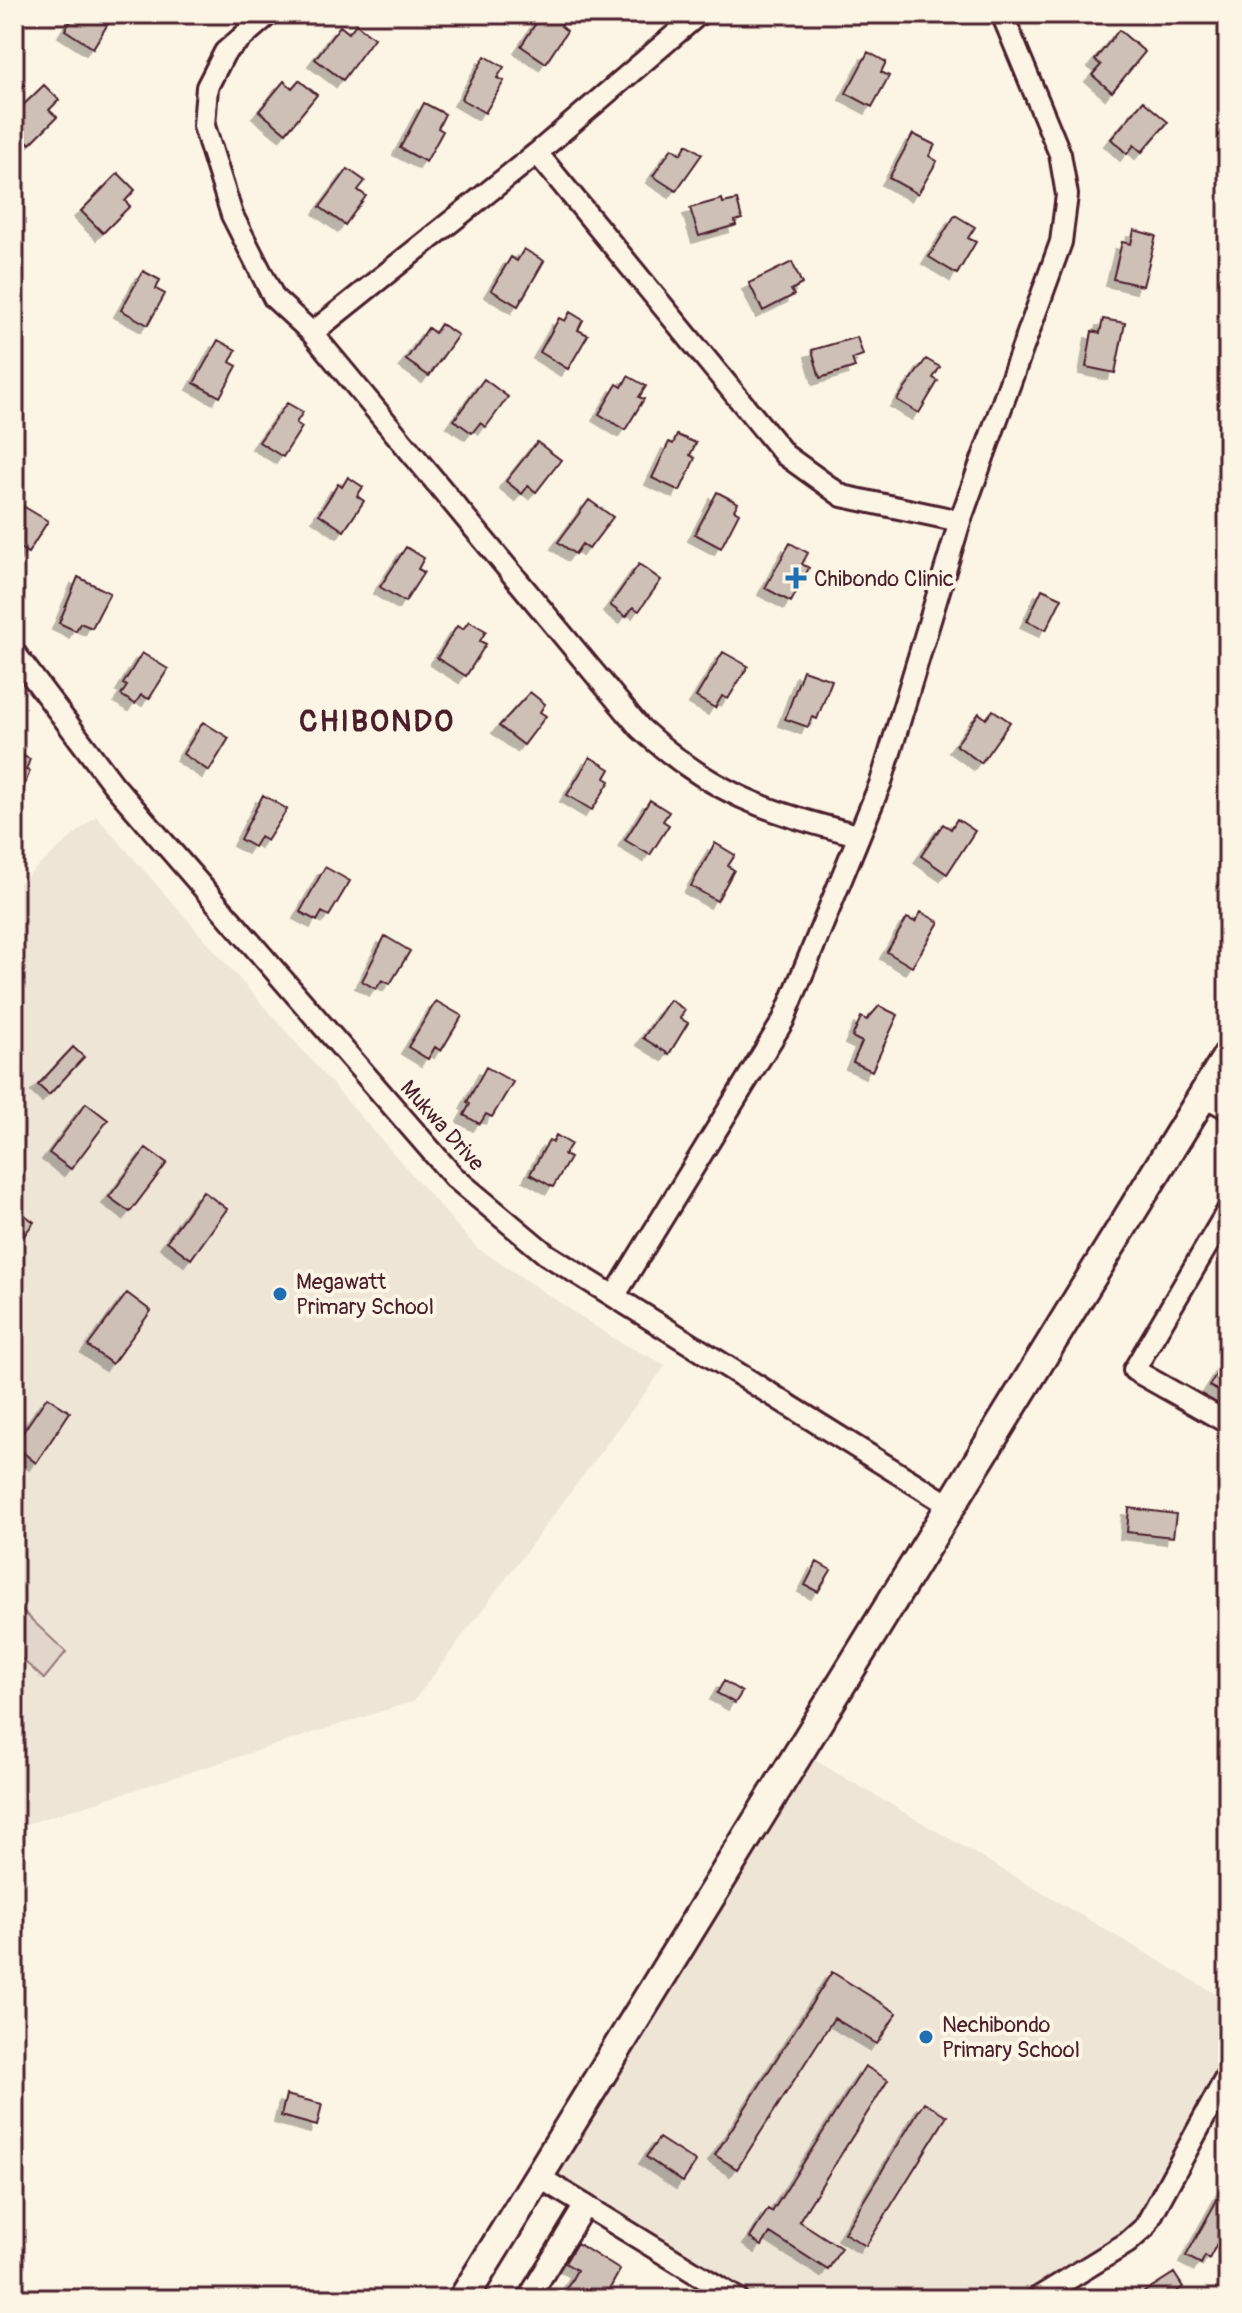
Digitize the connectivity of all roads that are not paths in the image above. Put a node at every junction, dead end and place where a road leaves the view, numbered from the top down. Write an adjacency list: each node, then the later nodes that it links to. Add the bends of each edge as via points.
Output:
1 (269, 14): 5 (street, via 225,52 207,87 204,126 232,215 274,298)
2 (699, 14): 4 (street)
3 (1002, 14): 6 (street, via 1060,154 1067,195 1061,242)
4 (537, 153): 5 (street); 6 (street, via 785,455 842,496)
5 (312, 333): 8 (street, via 640,728 669,755 720,788 781,815)
6 (960, 521): 8 (street, via 881,782)
7 (15, 655): 13 (street, Mukwa Drive, via 113,784 454,1177 546,1254)
8 (858, 835): 13 (street, via 783,1021)
9 (1228, 1055): 10 (street)
10 (1203, 1095): 11 (street); 15 (street)
11 (1228, 1109)
12 (1228, 1210): 14 (street, via 1134,1370)
13 (615, 1295): 15 (street, Mukwa Drive)
14 (1228, 1423)
15 (949, 1505): 17 (street)
16 (1228, 2074): 22 (street, via 1145,2227)
17 (539, 2177): 18 (street); 19 (street)
18 (585, 2205): 20 (street); 21 (street)
19 (463, 2299)
20 (528, 2299)
21 (738, 2299)
22 (1036, 2299)

